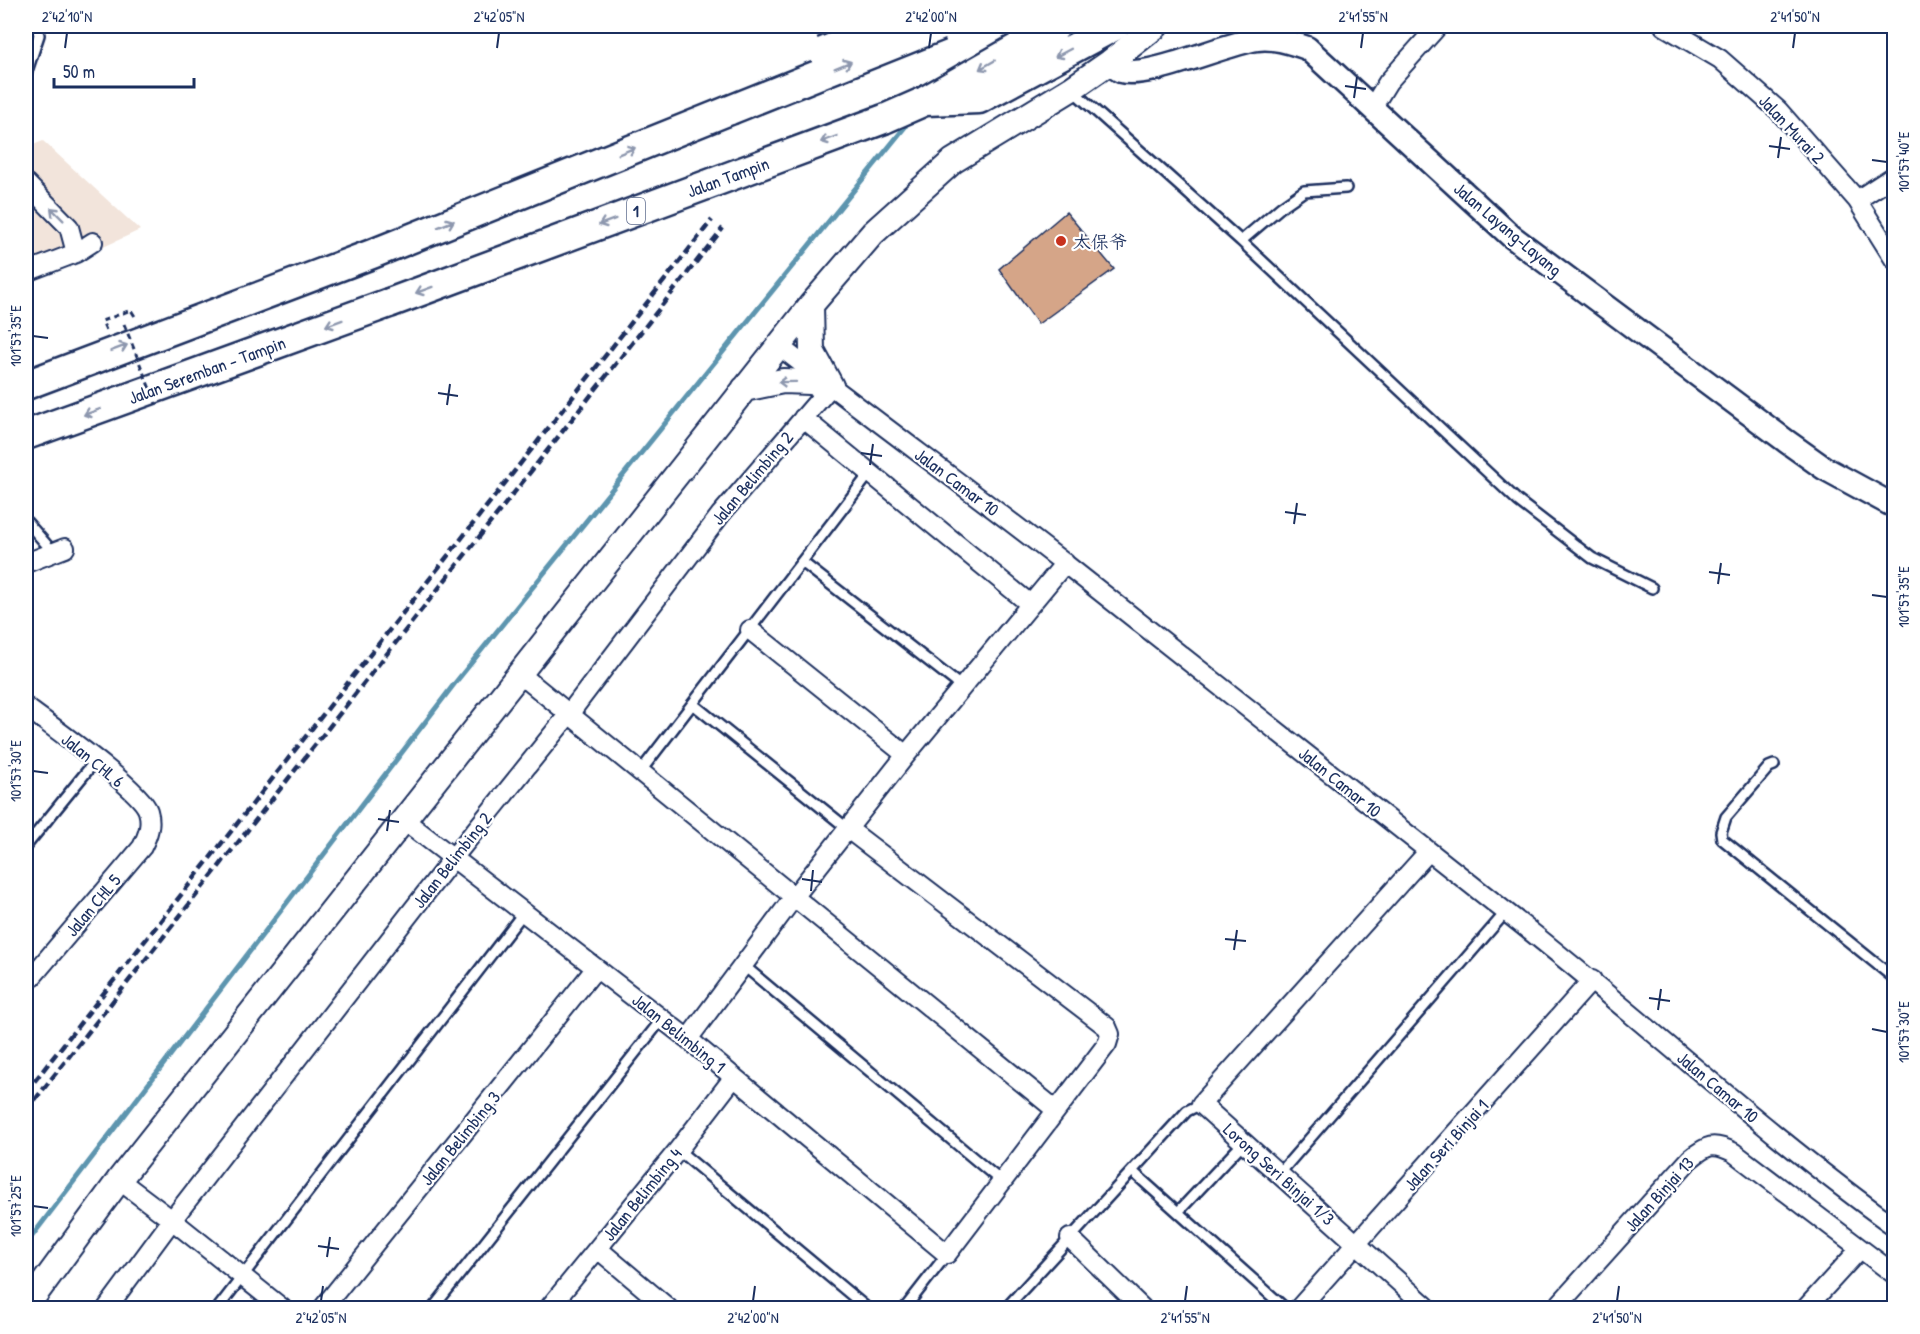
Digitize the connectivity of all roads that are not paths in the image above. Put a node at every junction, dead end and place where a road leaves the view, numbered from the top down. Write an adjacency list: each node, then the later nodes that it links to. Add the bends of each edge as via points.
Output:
1 (37, 26): 10 (lane, via 39,35)
2 (885, 26): 14 (highway, bridge, via 752,83)
3 (940, 26): 14 (highway, one-way to 3, bridge)
4 (1056, 26): 12 (highway, Jalan Tampin / 1, one-way to 12)
5 (1115, 26): 12 (highway, one-way to 12, via 979,99)
6 (1156, 26): 9 (main road)
7 (1438, 26): 13 (street, via 1388,82)
8 (1664, 26): 18 (street, Jalan Murai 2, via 1720,59 1778,110)
9 (1110, 62): 11 (main road); 13 (street, Jalan Layang-Layang, via 1121,71 1142,71 1255,39 1278,38 1307,48)
10 (26, 74)
11 (1071, 89): 19 (lane); 25 (main road, via 953,161 873,233)
12 (925, 101): 24 (highway, Jalan Tampin / 1, one-way to 24, bridge)
13 (1372, 108): 33 (street, Jalan Layang-Layang, via 1511,236 1824,468)
14 (730, 110): 27 (highway, one-way to 14, via 372,254)
15 (1894, 176): 18 (street)
16 (26, 183): 22 (street, one-way to 16, via 69,227)
17 (1346, 188): 19 (lane, via 1304,191)
18 (1857, 200): 21 (street, Jalan Murai 2)
19 (1241, 241): 39 (lane, via 1518,501 1592,558)
20 (93, 242): 22 (street)
21 (1892, 249)
22 (76, 253): 23 (street)
23 (26, 272)
24 (389, 303): 31 (highway, Jalan Seremban - Tampin / 1, one-way to 31)
25 (811, 305): 26 (main road); 28 (main road, via 812,351)
26 (778, 346): 28 (street, Jalan Camar 10); 29 (main road)
27 (26, 385)
28 (831, 386): 29 (main road, one-way to 29, via 783,381); 30 (street, Jalan Belimbing 2); 38 (street, Jalan Camar 10)
29 (744, 389): 42 (main road)
30 (803, 418): 32 (street); 46 (street, Jalan Belimbing 2, via 721,514)
31 (26, 435)
32 (870, 473): 36 (lane); 40 (street)
33 (1894, 506)
34 (26, 521): 35 (lane)
35 (59, 550): 37 (street)
36 (802, 562): 41 (lane); 43 (lane)
37 (26, 563)
38 (1065, 563): 40 (street); 55 (street, Jalan Camar 10)
39 (1652, 588)
40 (1030, 604): 43 (street)
41 (750, 630): 44 (lane); 47 (street)
42 (520, 674): 46 (street); 52 (main road)
43 (962, 687): 47 (street)
44 (693, 704): 50 (lane); 53 (lane)
45 (26, 707): 48 (street, Jalan CHL 6)
46 (569, 714): 50 (street); 56 (street, Jalan Belimbing 2)
47 (906, 755): 53 (street)
48 (96, 759): 51 (street, Jalan CHL 6, via 139,798 148,809); 54 (lane)
49 (1774, 765): 62 (lane, via 1726,817 1722,839)
50 (640, 772): 57 (street)
51 (150, 820): 64 (street, Jalan CHL 5, via 142,846)
52 (404, 820): 56 (street, Jalan Belimbing 1); 74 (main road)
53 (848, 829): 57 (street); 69 (street, via 1107,1027 1107,1044)
54 (26, 846)
55 (1428, 852): 59 (street, Jalan Camar 10); 68 (street)
56 (453, 858): 58 (street, Jalan Belimbing 1); 77 (street, Jalan Belimbing 2)
57 (794, 897): 60 (street); 69 (street)
58 (524, 912): 61 (street, Jalan Belimbing 1); 85 (lane)
59 (1506, 912): 63 (street, Jalan Camar 10); 73 (lane)
60 (744, 965): 66 (street); 75 (lane)
61 (596, 968): 65 (street, Jalan Belimbing 1); 90 (street, Jalan Belimbing 3)
62 (1894, 978)
63 (1592, 980): 78 (street, Jalan Camar 10, via 1823,1173); 80 (street, Jalan Seri Binjai 1)
64 (26, 984)
65 (662, 1019): 66 (street, Jalan Belimbing 1); 91 (lane)
66 (688, 1039): 67 (street, Jalan Belimbing 1)
67 (734, 1077): 71 (street, Jalan Belimbing 4); 83 (street, Jalan Belimbing 1)
68 (1201, 1104): 70 (street, Lorong Seri Binjai 1/3); 72 (lane, via 1187,1111)
69 (1056, 1110): 75 (street)
70 (1244, 1142): 73 (street, Lorong Seri Binjai 1/3); 76 (lane)
71 (678, 1150): 81 (street, Jalan Belimbing 4); 94 (lane)
72 (1132, 1171): 76 (lane); 79 (lane)
73 (1280, 1174): 80 (street, Lorong Seri Binjai 1/3)
74 (119, 1180): 77 (street); 86 (main road)
75 (1002, 1182): 83 (street)
76 (1178, 1212): 98 (lane)
77 (172, 1220): 85 (street); 87 (street, Jalan Belimbing 2)
78 (1894, 1226)
79 (1070, 1238): 96 (lane); 97 (street)
80 (1357, 1244): 99 (street, Jalan Seri Binjai 1); 100 (street, Lorong Seri Binjai 1/3)
81 (598, 1249): 92 (street, Jalan Belimbing 4); 93 (street)
82 (1860, 1249): 84 (street, Jalan Binjai 13); 101 (street, Jalan Binjai 13, via 1734,1152 1713,1145 1701,1149 1690,1160); 102 (street)
83 (947, 1254): 95 (lane)
84 (1894, 1274)
85 (243, 1276): 88 (lane); 89 (street)
86 (26, 1307)
87 (107, 1308)
88 (218, 1308)
89 (282, 1308)
90 (323, 1308)
91 (433, 1308)
92 (549, 1308)
93 (668, 1308)
94 (867, 1308)
95 (905, 1308)
96 (1006, 1308)
97 (1142, 1308)
98 (1285, 1308)
99 (1299, 1308)
100 (1428, 1308)
101 (1556, 1308)
102 (1806, 1308)

